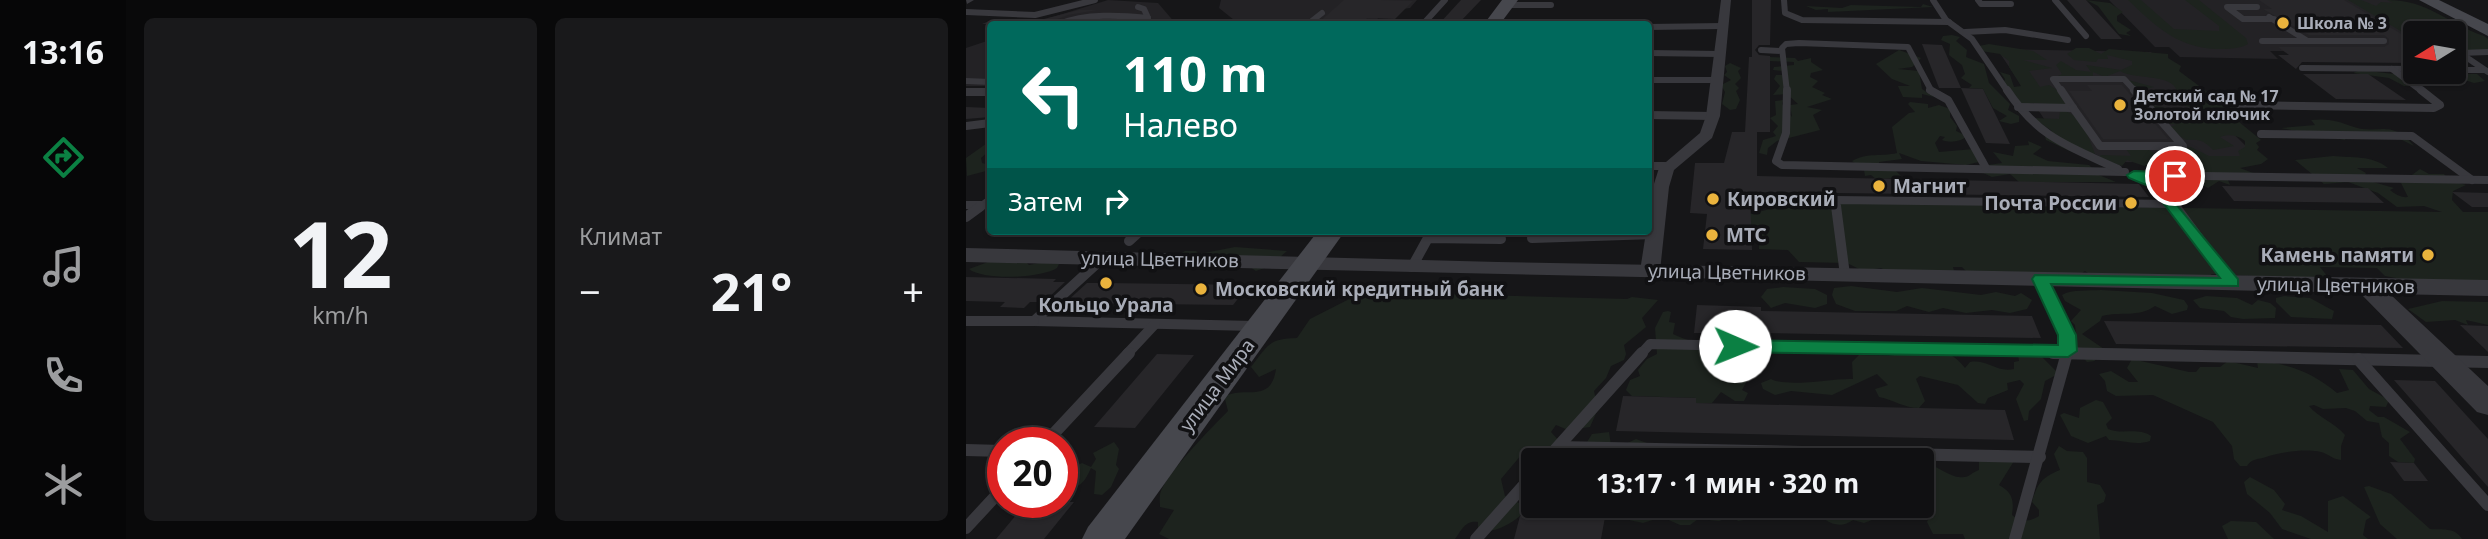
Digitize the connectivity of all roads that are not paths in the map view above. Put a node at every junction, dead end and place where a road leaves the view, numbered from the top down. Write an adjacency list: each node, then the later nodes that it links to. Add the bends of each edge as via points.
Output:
1 (1095, 0): 15 (lane, via 1035,15)
2 (1445, 0): 23 (lane)
3 (1726, 0): 26 (street)
4 (1784, 0): 25 (lane, via 1784,13 1802,20)
5 (1933, 0): 25 (lane)
6 (1978, 0): 11 (lane, via 1981,4)
7 (2055, 0): 30 (lane)
8 (2250, 0): 14 (lane)
9 (2427, 0): 29 (main road)
10 (1508, 3): 12 (lane); 24 (main road)
11 (2011, 4)
12 (1551, 5)
13 (1138, 7): 21 (lane, via 1144,9)
14 (2257, 7): 18 (lane); 18 (lane, via 2227,7 2243,19)
15 (966, 12)
16 (1322, 13): 22 (lane)
17 (1110, 18): 19 (lane); 20 (lane); 21 (lane)
18 (2274, 19): 32 (lane)
19 (1068, 21)
20 (1103, 21)
21 (1146, 21)
22 (1312, 21)
23 (1426, 21)
24 (1494, 21)
25 (1950, 23): 28 (lane)
26 (1723, 26): 27 (lane); 39 (street)
27 (1652, 27)
28 (1965, 32): 31 (lane, via 2005,30); 52 (lane)
29 (2488, 32)
30 (2086, 36)
31 (2068, 40)
32 (2306, 40): 33 (lane); 34 (lane)
33 (2262, 41)
34 (2384, 41)
35 (1761, 50): 36 (lane)
36 (1782, 51): 61 (lane, via 1786,44 1799,43 1908,47 1930,91 1948,100); 61 (lane, via 1786,133 1776,161 1782,165)
37 (2488, 52): 44 (lane, via 2460,53)
38 (1652, 53): 39 (lane)
39 (1720, 54): 46 (street)
40 (2302, 68): 41 (lane)
41 (2392, 69): 42 (lane); 51 (lane, via 2440,105)
42 (2403, 69)
43 (2466, 70): 44 (lane)
44 (2486, 71)
45 (1652, 80): 46 (lane)
46 (1717, 80): 55 (street)
47 (966, 81): 48 (lane)
48 (987, 82)
49 (966, 92): 50 (lane)
50 (987, 92)
51 (2236, 105)
52 (2018, 107): 53 (lane); 62 (lane, via 2045,135)
53 (2073, 108): 53 (lane, via 2100,146 2183,146 2124,79 2053,79)
54 (1652, 115): 55 (lane)
55 (1713, 116): 60 (street, via 1707,135)
56 (987, 125): 57 (lane)
57 (966, 126)
58 (2261, 134): 63 (lane, via 2412,136)
59 (1652, 166): 60 (lane)
60 (1670, 166): 71 (street, via 1661,187)
61 (1986, 168): 62 (lane)
62 (2129, 173): 63 (lane); 66 (lane, via 2156,184)
63 (2472, 180): 64 (lane)
64 (2488, 180)
65 (987, 204): 67 (lane)
66 (2173, 204): 83 (lane, via 1835,200); 85 (lane)
67 (966, 205)
68 (987, 205): 69 (lane)
69 (966, 217)
70 (1652, 234): 71 (lane)
71 (1655, 234): 82 (street)
72 (1136, 235): 77 (lane)
73 (1329, 235): 80 (main road, улица Мира)
74 (1624, 235): 75 (lane)
75 (1532, 238)
76 (1501, 239): 81 (lane, via 1428,238)
77 (1129, 241)
78 (966, 255): 79 (street, улица Цветников)
79 (1103, 258): 80 (street, улица Цветников); 89 (lane)
80 (1309, 262): 81 (street, улица Цветников); 91 (main road, улица Мира)
81 (1412, 267): 82 (street, улица Цветников)
82 (1650, 271): 83 (street, улица Цветников)
83 (1845, 275): 84 (street, улица Цветников)
84 (2040, 279): 85 (street, улица Цветников); 92 (lane, via 2067,335)
85 (2232, 283): 86 (street, улица Цветников)
86 (2367, 286): 87 (street, улица Цветников); 94 (street)
87 (2488, 288)
88 (966, 321): 89 (lane)
89 (1034, 321): 90 (lane)
90 (1155, 324): 91 (lane); 97 (lane)
91 (1261, 326): 106 (main road, улица Мира)
92 (2068, 351): 93 (lane); 98 (lane, via 1650,344); 101 (lane)
93 (2358, 359): 94 (lane); 104 (lane)
94 (2445, 361): 95 (lane); 96 (street)
95 (2488, 362)
96 (2488, 404)
97 (1060, 427)
98 (1558, 447): 101 (lane)
99 (966, 450): 100 (lane)
100 (987, 451)
101 (2040, 457): 108 (lane)
102 (1521, 488): 107 (lane)
103 (987, 505): 105 (lane)
104 (2488, 505)
105 (966, 528)
106 (1102, 539)
107 (1476, 539)
108 (2015, 539)

